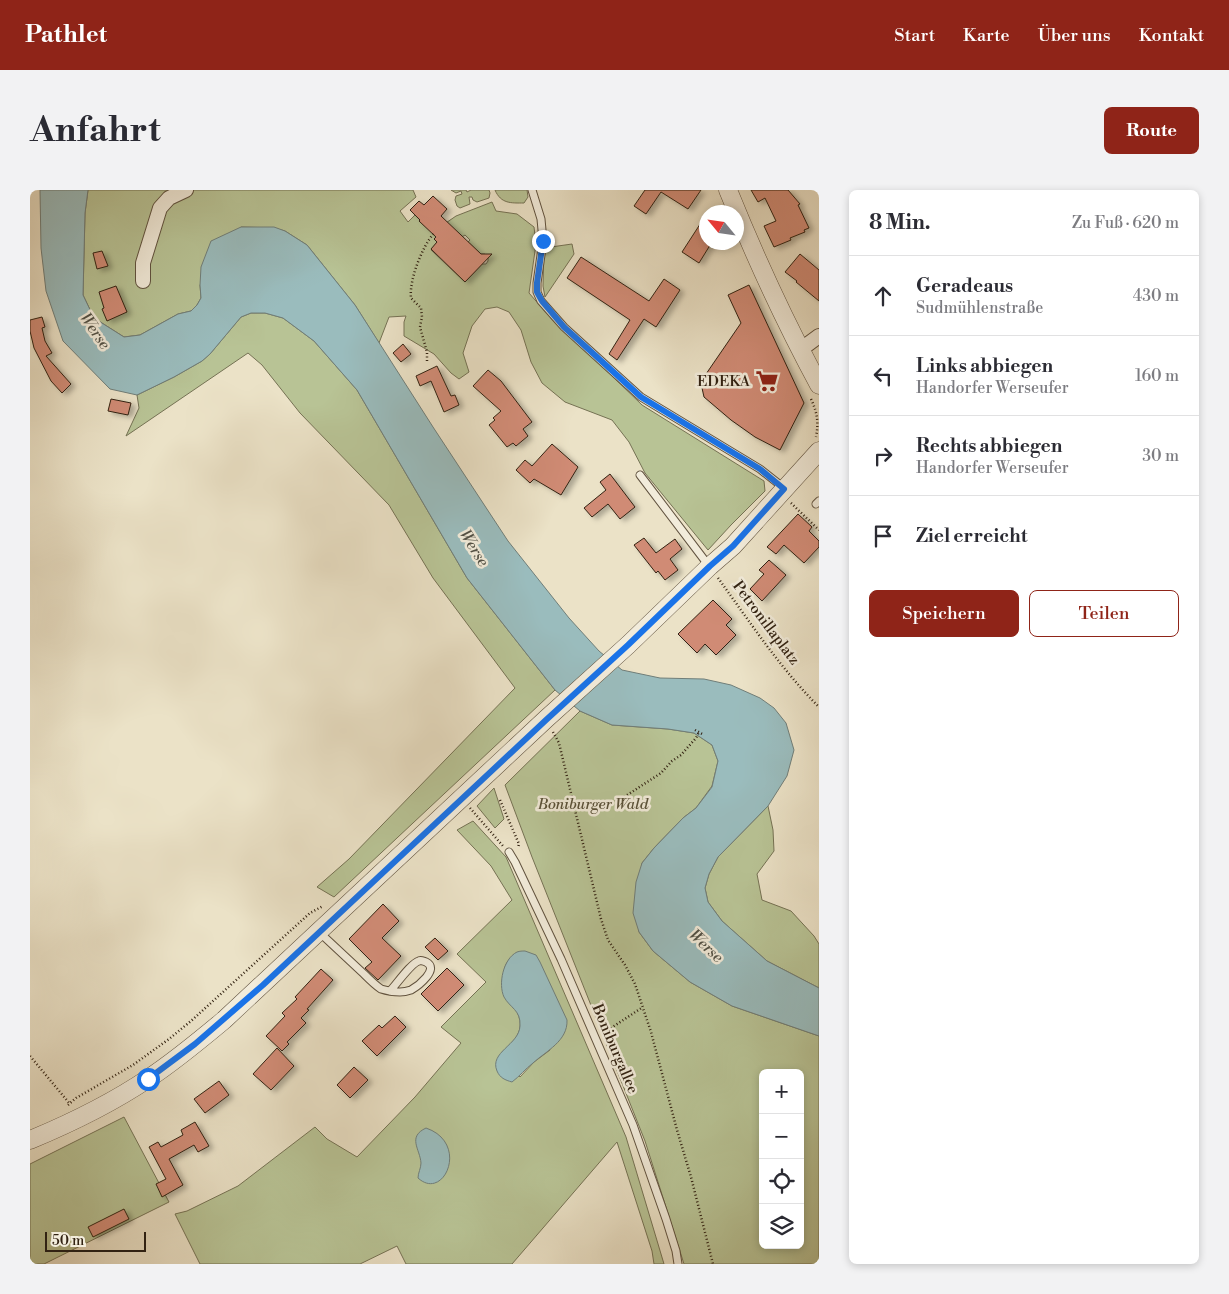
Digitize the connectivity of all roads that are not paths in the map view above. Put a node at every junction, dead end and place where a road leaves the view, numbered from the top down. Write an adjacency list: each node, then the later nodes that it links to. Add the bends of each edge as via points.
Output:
1 (186, 190): 4 (street, via 169,198 160,208 144,263)
2 (532, 190): 10 (lane, via 541,219 543,241 537,283 542,301 564,327 641,397 760,469)
3 (728, 190): 6 (street)
4 (143, 281)
5 (819, 336): 6 (street)
6 (800, 350): 7 (street)
7 (819, 385)
8 (819, 451): 10 (street)
9 (640, 475): 11 (lane)
10 (786, 495): 11 (street)
11 (713, 570): 13 (street, via 554,712)
12 (509, 852): 16 (lane, Boniburgallee, via 561,959 633,1125)
13 (319, 931): 14 (lane, via 378,987); 15 (street, via 224,1020 169,1064 122,1095)
14 (390, 991): 14 (lane, via 409,991 419,985 430,972 428,963 420,960 415,963)
15 (30, 1140)
16 (678, 1264)

